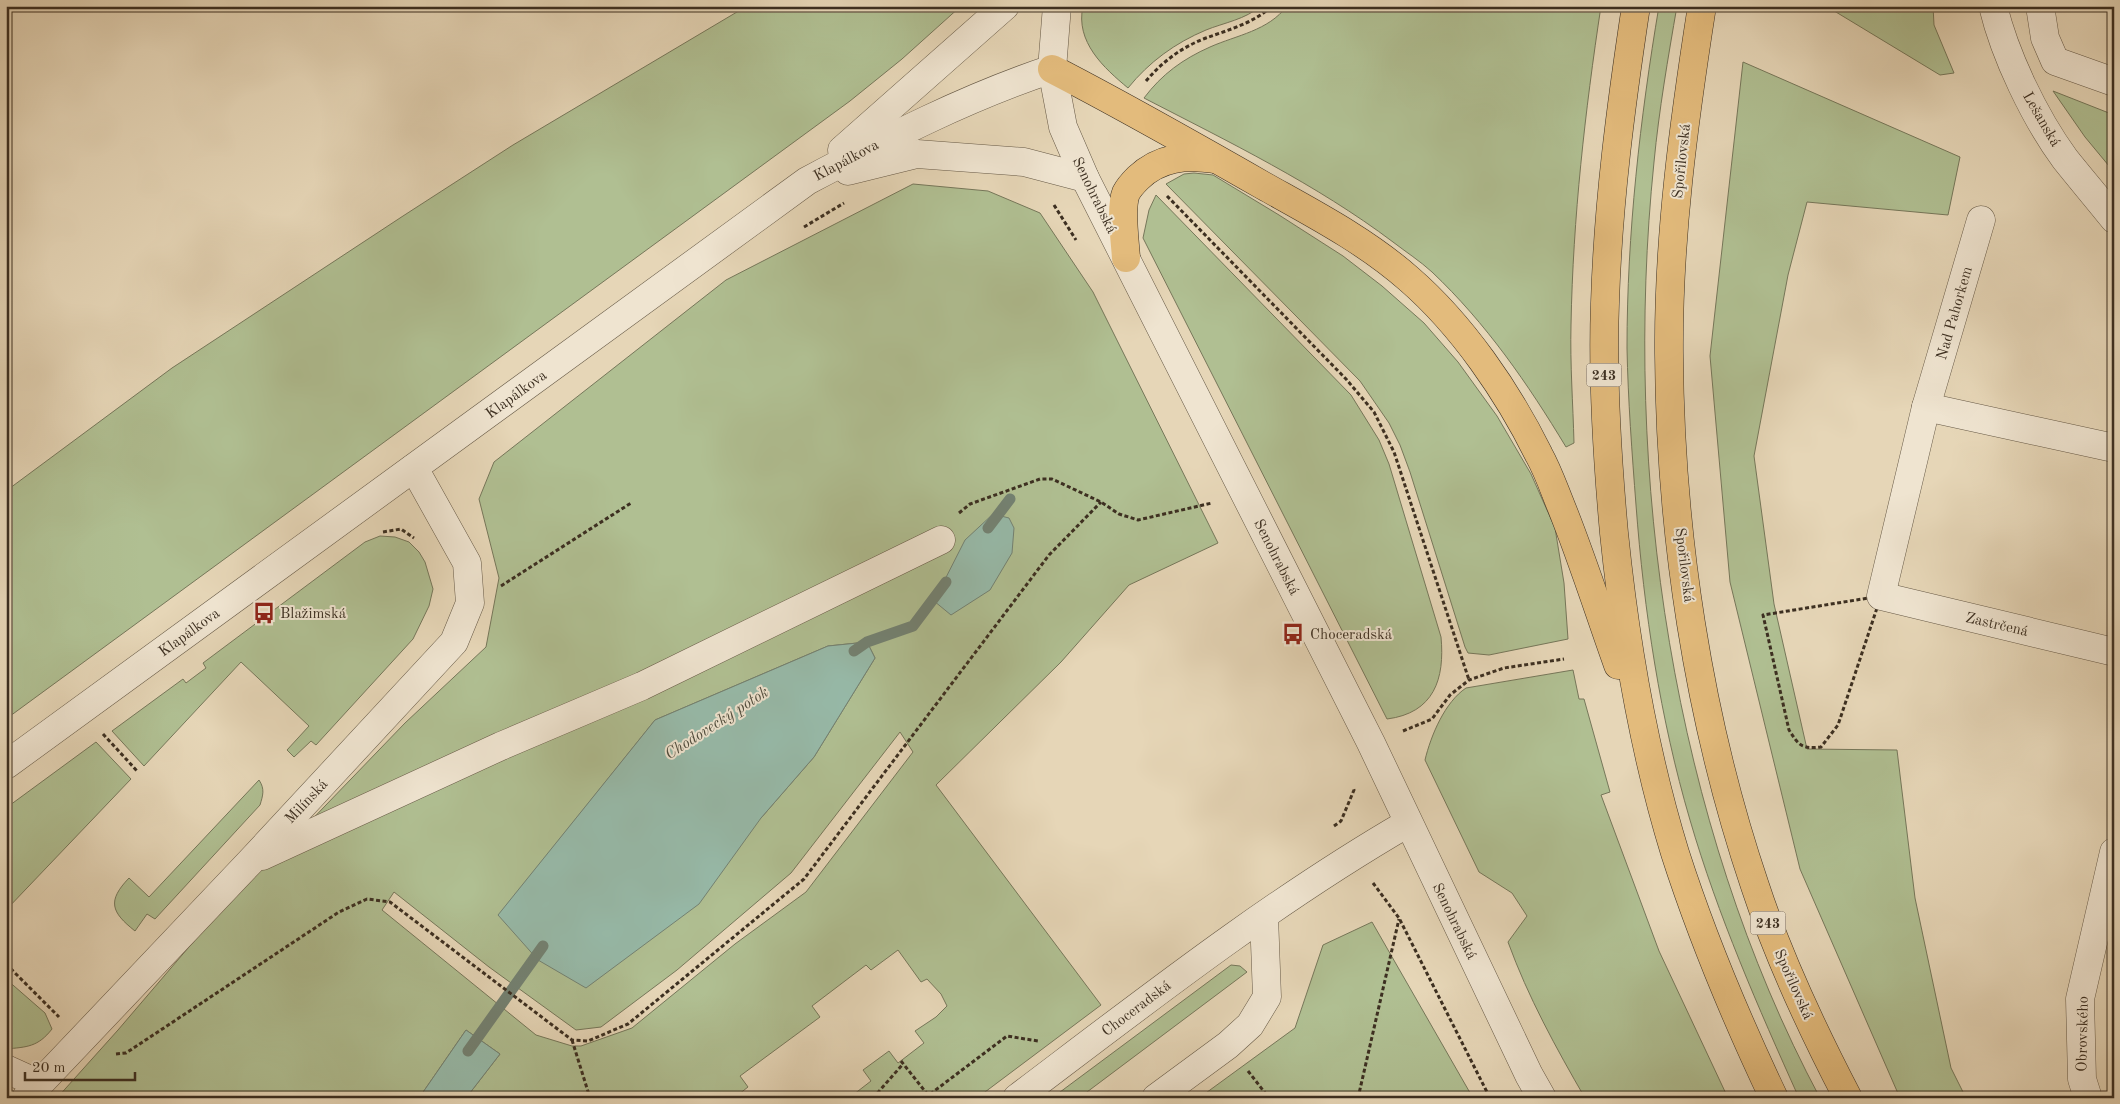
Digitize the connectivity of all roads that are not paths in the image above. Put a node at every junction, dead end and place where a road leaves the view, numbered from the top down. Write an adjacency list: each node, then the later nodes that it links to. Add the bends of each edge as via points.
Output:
1 (1005, 6): 11 (street)
2 (1056, 6): 7 (street, Senohrabská)
3 (1636, 6): 21 (highway, 243, via 1611,200 1604,397 1623,613)
4 (1702, 6): 33 (highway, Spořilovská / 243, via 1680,162 1669,332 1672,450 1687,587 1714,739 1755,888 1789,976)
5 (1993, 6): 12 (street, Lešanská, via 2010,58 2027,95 2064,157)
6 (2040, 6): 8 (street, via 2045,38 2055,61)
7 (1052, 69): 9 (highway); 10 (street, Senohrabská, via 1063,127); 11 (street, Klapálkova, via 1005,85 914,124)
8 (2114, 82)
9 (1218, 159): 14 (highway, via 1169,159 1143,173 1126,192); 21 (highway, via 1335,226 1389,262 1440,310 1476,353 1519,418 1540,457 1570,529)
10 (1085, 178): 11 (street, via 1024,162 917,154); 14 (street, Senohrabská)
11 (807, 181): 17 (street, Klapálkova)
12 (2114, 219)
13 (1981, 220): 15 (street, Nad Pahorkem)
14 (1126, 258): 23 (street, Senohrabská)
15 (1926, 407): 16 (street); 19 (street, Nad Pahorkem)
16 (2114, 448)
17 (414, 468): 22 (street, Klapálkova); 25 (street, Milínská, via 467,563 470,603 454,642)
18 (940, 540): 25 (street, via 642,686 502,746)
19 (1881, 596): 20 (street, Zastrčená)
20 (2114, 652)
21 (1646, 742): 32 (highway, 243, via 1692,904 1732,1006)
22 (6, 765)
23 (1408, 823): 26 (street, Choceradská, via 1356,853); 31 (street, Senohrabská)
24 (2114, 852): 34 (street, Obrovského, via 2080,999 2082,1079)
25 (250, 862): 28 (street, Milínská)
26 (1264, 916): 29 (street, Choceradská, via 1222,943); 30 (street, via 1267,997 1255,1018 1228,1045)
27 (6, 1070): 28 (street)
28 (32, 1091)
29 (1017, 1098)
30 (1156, 1098)
31 (1542, 1098)
32 (1774, 1098)
33 (1848, 1098)
34 (2088, 1098)

